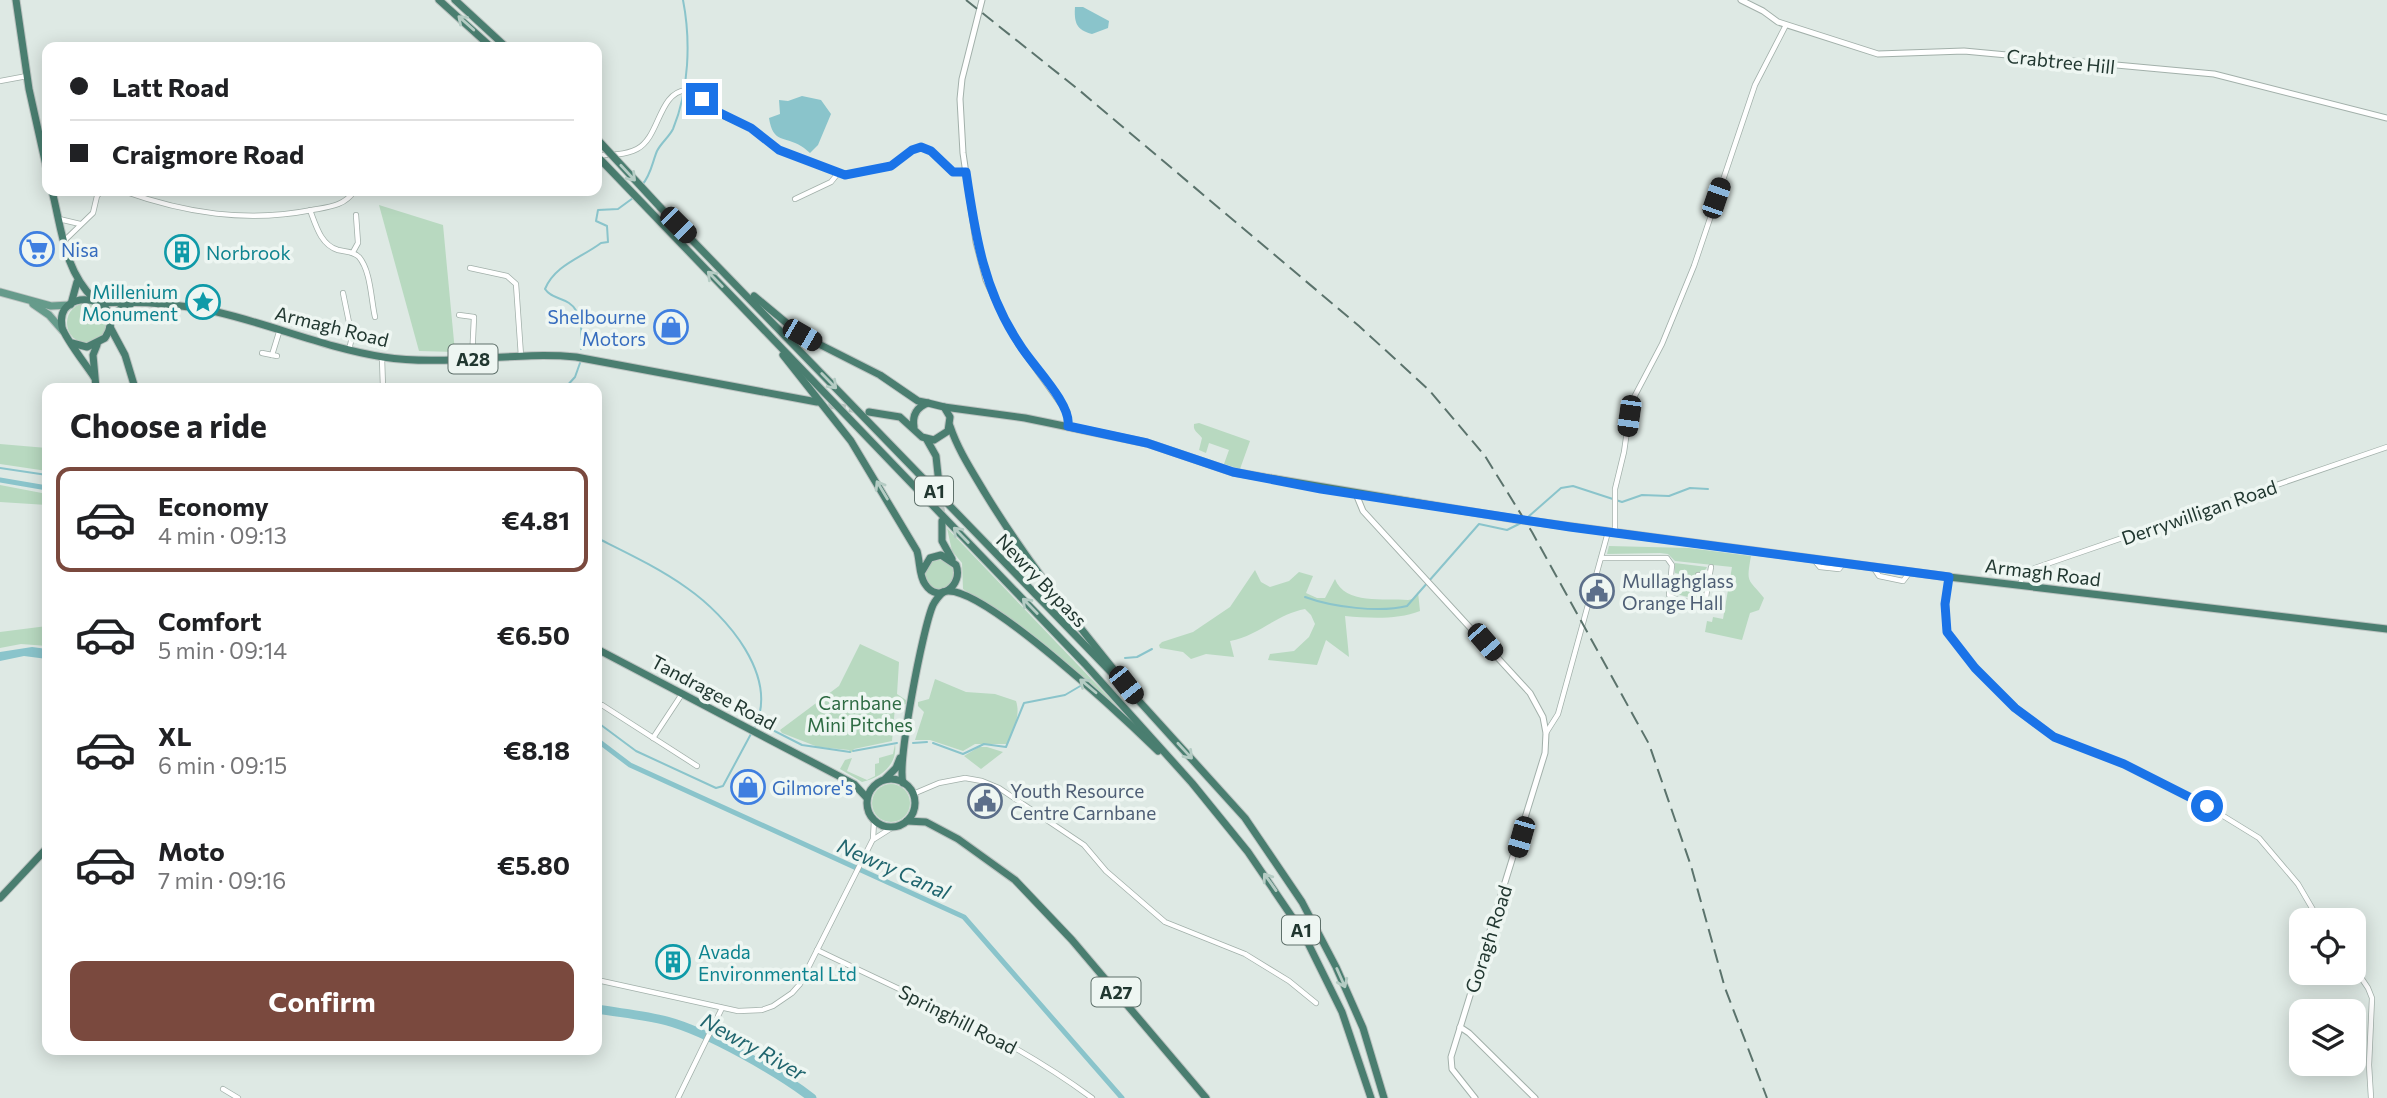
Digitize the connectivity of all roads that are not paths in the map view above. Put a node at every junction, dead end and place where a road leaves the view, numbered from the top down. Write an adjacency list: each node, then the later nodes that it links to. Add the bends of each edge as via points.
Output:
1 (16, 0): 9 (highway)
2 (439, 0): 7 (highway, one-way to 2)
3 (455, 0): 8 (highway)
4 (982, 0): 17 (street, via 960,99)
5 (1741, 0): 6 (street, Crabtree Hill)
6 (1786, 25): 11 (street, Crabtree Hill, via 1878,54 1964,51 2214,74); 74 (street, Goragh Road, via 1755,85 1694,267 1631,403)
7 (485, 42)
8 (501, 42)
9 (27, 76): 10 (street); 13 (highway)
10 (0, 81)
11 (2387, 118)
12 (602, 144): 30 (highway, Newry Bypass / A1, one-way to 30, bridge)
13 (42, 147)
14 (602, 156): 16 (street, via 641,146 681,91 698,95 779,150)
15 (602, 161): 41 (highway, Newry Bypass / A1, one-way to 15)
16 (839, 172): 17 (street, via 852,175 886,167 921,147 953,172); 22 (street, via 831,182)
17 (966, 172): 65 (street, via 986,280 1019,345 1068,412)
18 (53, 196): 25 (highway)
19 (97, 196): 26 (street, via 93,213)
20 (140, 196): 23 (street, via 207,215 280,216)
21 (349, 196): 23 (street, via 344,202)
22 (795, 199)
23 (310, 210): 28 (street, via 326,244)
24 (356, 215): 28 (street, via 358,243)
25 (59, 219): 26 (street); 27 (highway)
26 (81, 224): 27 (street)
27 (64, 242): 31 (highway)
28 (353, 253): 39 (street, via 364,265)
29 (470, 268): 50 (street, via 507,276 516,284)
30 (731, 279): 58 (highway, via 802,335); 91 (highway, Newry Bypass / A1, one-way to 91)
31 (77, 282): 34 (highway); 36 (highway)
32 (0, 292): 35 (main road)
33 (343, 293): 48 (street, via 352,337)
34 (97, 301): 36 (highway, A28); 37 (highway, Armagh Road / A28); 40 (highway, via 107,311)
35 (30, 302): 36 (main road, via 54,307); 43 (main road)
36 (70, 304): 43 (highway, via 62,320)
37 (131, 304): 40 (highway, via 120,309); 42 (highway, Armagh Road / A28, via 215,312)
38 (459, 314): 52 (street, via 474,317)
39 (375, 317)
40 (110, 324): 44 (highway); 45 (highway)
41 (763, 328): 80 (highway, one-way to 41, via 917,551 867,466); 99 (highway, Newry Bypass / A1, one-way to 41, via 1085,664)
42 (280, 330): 48 (highway, Armagh Road / A28); 49 (street, via 274,355)
43 (64, 333): 46 (highway)
44 (105, 338): 45 (highway); 47 (highway)
45 (118, 342): 55 (highway)
46 (72, 343): 47 (highway); 53 (highway)
47 (97, 345): 53 (highway)
48 (349, 349): 51 (highway, Armagh Road / A28)
49 (262, 353)
50 (521, 356): 52 (highway, Armagh Road / A28); 57 (highway, Armagh Road / A28, via 589,359)
51 (382, 357): 52 (highway, Armagh Road / A28); 56 (street)
52 (472, 359)
53 (94, 377): 54 (highway)
54 (95, 383)
55 (133, 383)
56 (383, 383)
57 (817, 402)
58 (929, 403): 59 (highway); 60 (highway)
59 (944, 407): 62 (highway, Armagh Road); 64 (highway)
60 (918, 409): 63 (highway); 66 (highway)
61 (869, 412): 63 (highway)
62 (969, 412): 64 (highway); 65 (highway, Armagh Road)
63 (900, 417): 66 (highway)
64 (951, 424): 67 (highway); 91 (highway, via 963,456 1027,559)
65 (1068, 426): 72 (highway, Armagh Road, via 1147,443 1233,472)
66 (914, 427): 68 (highway)
67 (944, 436): 68 (highway); 70 (highway)
68 (927, 440): 70 (highway)
69 (2387, 447): 84 (street, Derrywilligan Road, via 2043,564 2022,577)
70 (936, 456): 71 (highway)
71 (939, 484)
72 (1356, 494): 74 (highway, Armagh Road); 93 (street, Goragh Road, via 1363,511 1530,693)
73 (942, 521): 75 (highway)
74 (1611, 532): 77 (street, Goragh Road); 83 (highway, Armagh Road)
75 (943, 541): 76 (highway); 78 (highway)
76 (930, 558): 78 (highway, via 941,555); 80 (highway)
77 (1602, 558): 82 (street, via 1667,558 1672,565 1668,595 1674,600 1705,603); 93 (street, Goragh Road, via 1558,714)
78 (952, 560): 86 (highway, via 959,577)
79 (1711, 567): 82 (street)
80 (921, 573): 85 (highway)
81 (1698, 575): 82 (street)
82 (1709, 576)
83 (1949, 577): 84 (highway, Armagh Road); 111 (street, via 1947,632 2015,708 2054,737 2124,764 2259,838)
84 (2020, 586): 88 (highway, Armagh Road)
85 (928, 588): 86 (highway); 87 (highway)
86 (945, 592): 87 (highway); 99 (highway, one-way to 86, via 1117,711 1032,640 966,594)
87 (932, 606): 95 (highway)
88 (2387, 629)
89 (602, 652): 90 (highway, Tandragee Road)
90 (682, 694): 94 (street); 100 (highway, Tandragee Road)
91 (1139, 701): 126 (highway, Newry Bypass / A1, one-way to 126, via 1245,818 1302,902 1358,1017)
92 (602, 706): 94 (street)
93 (1546, 733): 119 (street, Goragh Road, via 1545,753)
94 (653, 738): 96 (street)
95 (902, 754): 97 (highway); 98 (highway)
96 (697, 766)
97 (883, 780): 98 (highway); 101 (highway)
98 (903, 783): 103 (highway)
99 (1192, 783): 125 (highway, Newry Bypass / A1, one-way to 99, via 1342,1012 1303,933 1248,852)
100 (855, 784): 101 (highway, Tandragee Road); 102 (highway, Tandragee Road)
101 (873, 787): 102 (highway)
102 (867, 798): 104 (highway)
103 (914, 798): 105 (highway); 106 (highway); 116 (street, via 952,779 990,783 1084,845 1106,871 1165,922 1245,954)
104 (874, 821): 107 (highway); 108 (street)
105 (907, 821): 106 (highway, A27); 107 (highway, A27)
106 (926, 822): 124 (highway, A27, via 986,857 1036,900)
107 (893, 827): 108 (street)
108 (873, 839): 112 (street)
109 (42, 853): 110 (highway)
110 (0, 898)
111 (2312, 908)
112 (817, 950): 118 (street, via 800,984 783,1000 762,1010); 123 (street, Springhill Road, via 975,1025 1039,1060)
113 (602, 981): 118 (street)
114 (2366, 985): 129 (street, via 2372,998)
115 (1315, 992): 116 (street)
116 (1310, 998): 117 (street)
117 (1316, 1003)
118 (722, 1008): 122 (street)
119 (1460, 1027): 127 (street, Goragh Road, via 1451,1066); 128 (street)
120 (223, 1089): 121 (street)
121 (238, 1098)
122 (678, 1098)
123 (1092, 1098)
124 (1206, 1098)
125 (1371, 1098)
126 (1384, 1098)
127 (1475, 1098)
128 (1535, 1098)
129 (2371, 1098)

